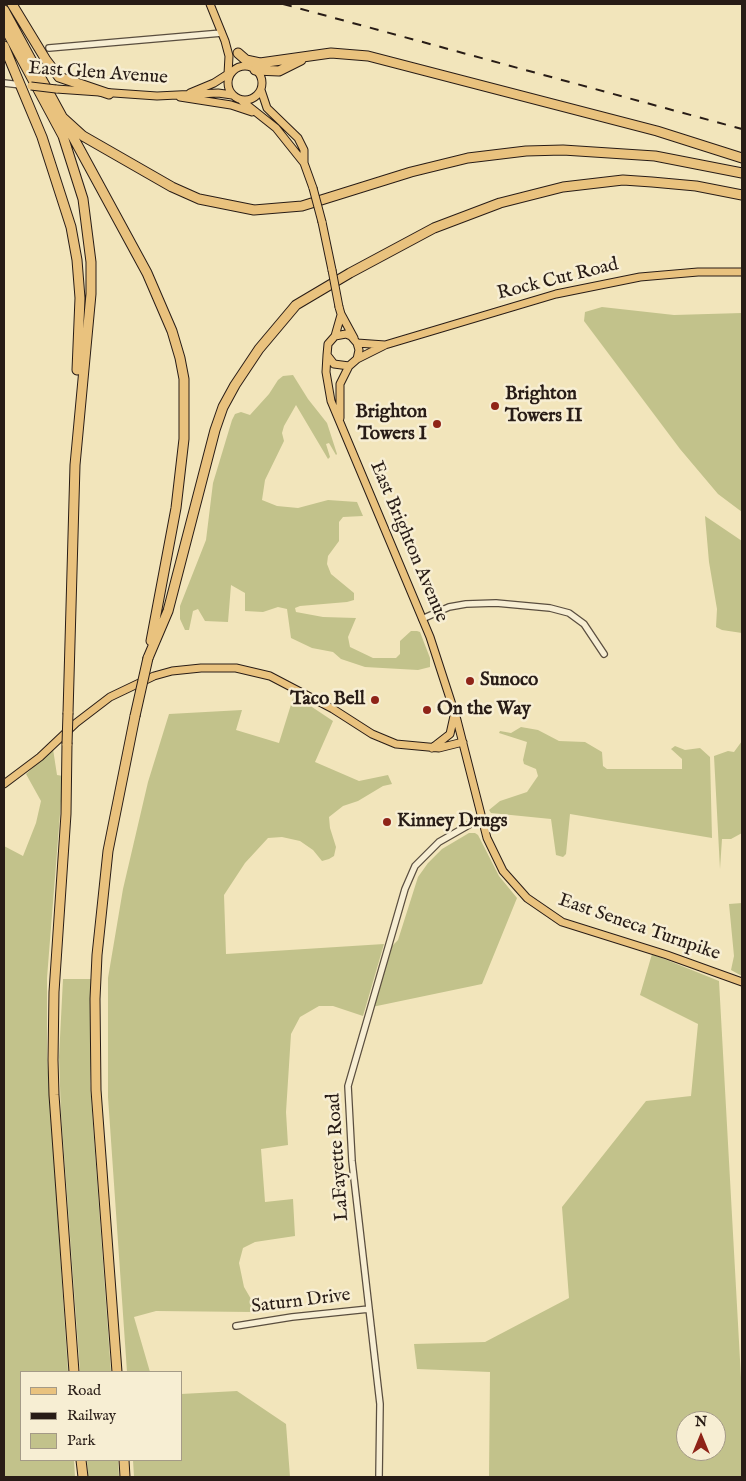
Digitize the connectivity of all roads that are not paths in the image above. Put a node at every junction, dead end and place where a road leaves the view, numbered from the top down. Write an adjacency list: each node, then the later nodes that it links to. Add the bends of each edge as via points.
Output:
1 (12, 4): 16 (highway, via 59,77)
2 (210, 4): 5 (main road)
3 (4, 10): 22 (highway)
4 (4, 26): 36 (highway, via 63,136 77,175 87,222 91,294 77,423)
5 (222, 33): 6 (main road); 8 (street, East Glen Avenue)
6 (225, 41): 9 (main road); 12 (main road, via 229,56)
7 (4, 46): 14 (highway)
8 (49, 48)
9 (238, 53): 10 (highway, via 246,60 260,63); 11 (main road)
10 (305, 58): 11 (highway, via 279,71); 23 (highway, via 331,53 368,56 657,132)
11 (253, 68): 12 (main road, via 239,67); 15 (main road, via 262,79)
12 (228, 74): 17 (main road, East Glen Avenue); 18 (main road, via 227,83)
13 (5, 83): 14 (street, East Glen Avenue)
14 (21, 85): 16 (main road, East Glen Avenue, bridge); 36 (highway, via 56,178 77,260 80,331 69,492)
15 (261, 90): 20 (main road, via 253,99); 24 (main road, via 266,108 298,138 304,150)
16 (109, 94): 19 (main road, East Glen Avenue)
17 (187, 94): 18 (main road, East Glen Avenue); 19 (main road, East Glen Avenue)
18 (232, 95): 20 (main road)
19 (175, 96): 21 (main road, via 231,105)
20 (242, 101): 21 (main road)
21 (260, 115): 24 (main road, via 276,128)
22 (61, 116): 25 (highway, via 83,136 172,187 200,199 254,210 302,206 468,158 526,151 655,156); 39 (highway, via 147,272 172,331 184,379 184,439 176,508)
23 (742, 158)
24 (304, 164): 28 (main road, bridge, via 322,222)
25 (742, 173)
26 (742, 195): 39 (highway, via 696,186 623,180 554,189 486,208 434,228 296,305 259,349 223,407 168,611)
27 (742, 272): 31 (main road, Rock Cut Road, via 698,272 610,282 556,294)
28 (340, 310): 29 (main road); 30 (main road)
29 (335, 336): 30 (main road, via 346,334); 32 (main road, via 328,344)
30 (356, 341): 31 (main road, Rock Cut Road); 33 (main road)
31 (385, 345): 33 (main road, Rock Cut Road)
32 (327, 355): 34 (main road, via 334,364); 35 (main road, East Brighton Avenue, via 328,388)
33 (357, 359): 34 (main road)
34 (349, 366): 35 (main road, via 340,384)
35 (340, 421): 37 (main road, East Brighton Avenue)
36 (72, 540): 48 (highway, bridge, via 66,814 54,992 54,1095)
37 (422, 619): 38 (street, via 449,607 466,604 550,608 569,613 584,624); 40 (main road, East Brighton Avenue)
38 (604, 654)
39 (148, 658): 49 (highway, bridge, via 107,859 97,955 96,1090)
40 (454, 710): 41 (main road, East Brighton Avenue); 42 (main road, via 450,734)
41 (463, 742): 42 (main road); 44 (main road, East Seneca Turnpike)
42 (432, 748): 43 (main road, via 396,744 372,734 270,676 236,668 201,668 154,676 110,697)
43 (4, 784)
44 (481, 818): 45 (main road, East Seneca Turnpike, via 503,871 527,898 546,913 586,931 665,954); 46 (street, LaFayette Road, via 439,842 416,866 405,889 352,1068 348,1086 348,1122)
45 (742, 982)
46 (369, 1309): 47 (street, Saturn Drive, via 292,1316); 54 (street, LaFayette Road, via 380,1404)
47 (236, 1326)
48 (74, 1371)
49 (117, 1371)
50 (81, 1461): 52 (highway)
51 (124, 1461): 53 (highway)
52 (83, 1477)
53 (125, 1477)
54 (379, 1477)

